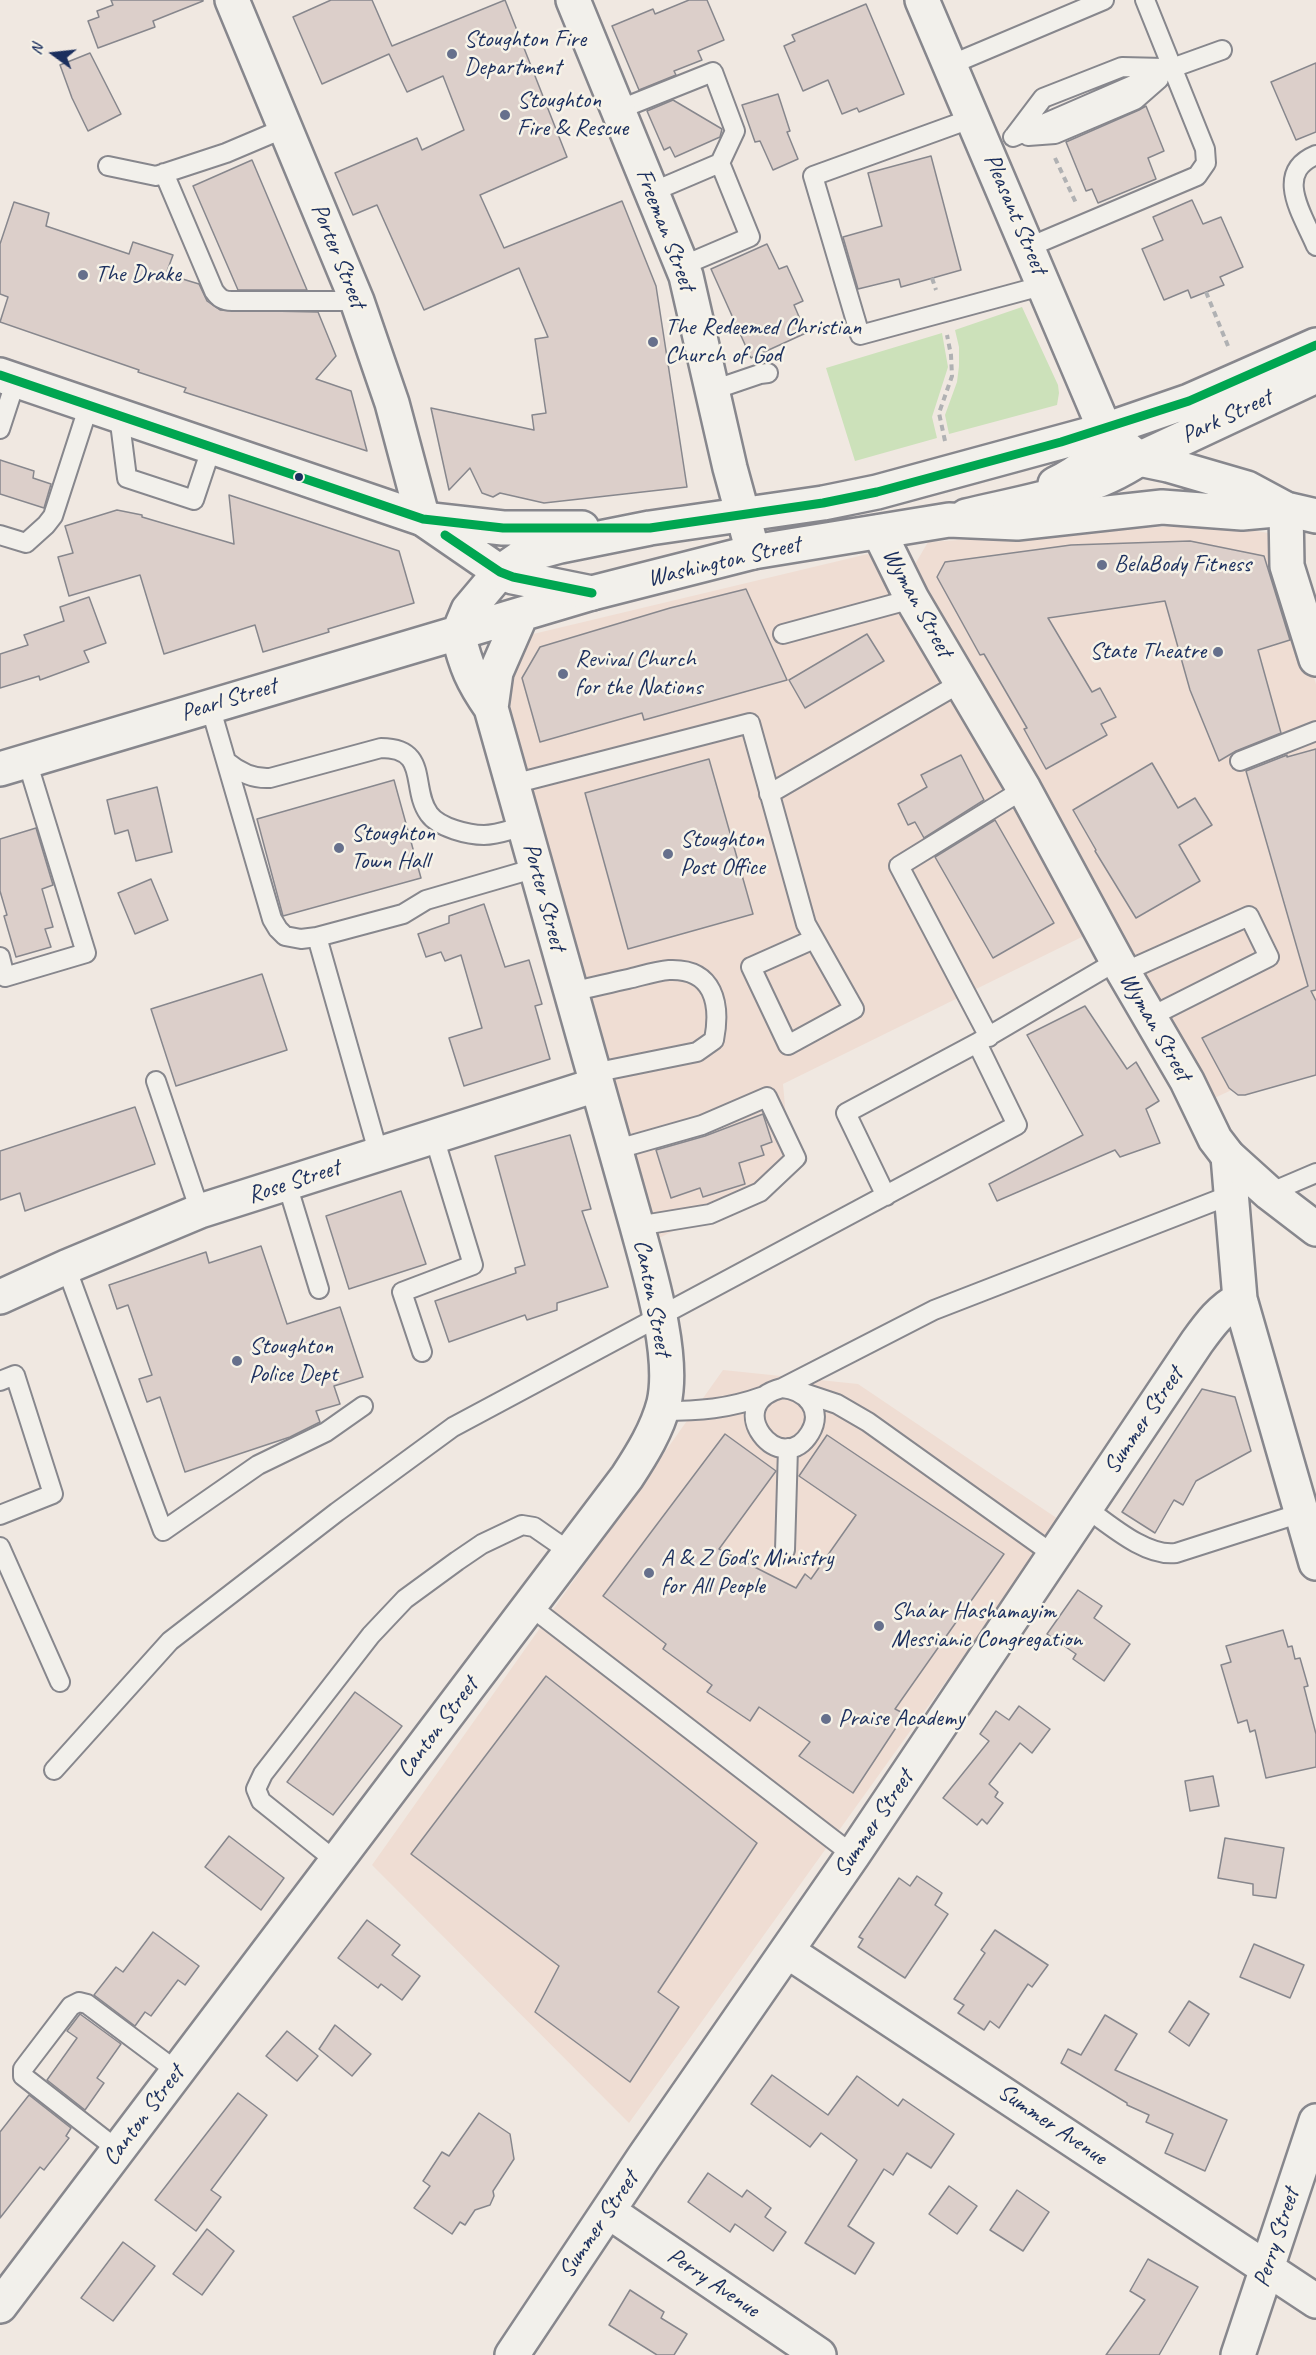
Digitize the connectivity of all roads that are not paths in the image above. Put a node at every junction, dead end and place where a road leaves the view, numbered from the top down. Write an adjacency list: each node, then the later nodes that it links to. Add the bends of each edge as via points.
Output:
1 (232, 0): 11 (main road, Porter Street)
2 (573, 0): 9 (main road, Freeman Street)
3 (922, 0): 7 (main road, Pleasant Street)
4 (1104, 0): 7 (lane)
5 (1145, 0): 8 (lane)
6 (1222, 50): 8 (lane)
7 (950, 65): 10 (main road, Pleasant Street)
8 (1172, 68): 12 (lane, via 1135,100 1055,134); 12 (lane, via 1122,67 1043,98); 19 (lane, via 1205,149 1206,163 1197,176)
9 (618, 110): 14 (lane, via 713,72 735,131); 17 (main road, Freeman Street)
10 (973, 118): 12 (main road, Pleasant Street); 21 (lane, via 813,176 860,335)
11 (285, 128): 16 (lane); 22 (main road, Porter Street)
12 (1000, 143): 19 (main road, Pleasant Street)
13 (1316, 155): 18 (lane, via 1299,165 1293,188)
14 (720, 163): 17 (lane); 20 (lane, via 750,237)
15 (108, 166): 16 (lane, via 156,176)
16 (164, 173): 22 (lane, via 218,297 225,301)
17 (652, 192): 20 (main road, Freeman Street)
18 (1316, 246)
19 (1029, 247): 21 (main road, Pleasant Street)
20 (682, 266): 27 (main road, Freeman Street)
21 (1045, 285): 31 (main road, Pleasant Street)
22 (357, 301): 38 (main road, Porter Street, via 392,404)
23 (1316, 345): 28 (main road, Park Street)
24 (768, 373): 27 (lane)
25 (1316, 376): 33 (main road, Park Street)
26 (8, 377): 29 (main road, Washington Street); 30 (lane)
27 (712, 390): 34 (main road, Freeman Street)
28 (1189, 401): 31 (main road, Washington Street)
29 (104, 410): 32 (main road, Washington Street); 32 (lane, via 126,478 194,500); 42 (lane, via 50,520 26,543)
30 (0, 429)
31 (1105, 430): 33 (main road); 35 (main road, Washington Street, via 1094,455 1076,473); 37 (main road, Washington Street, via 877,492)
32 (212, 446): 38 (main road, Washington Street)
33 (1139, 459): 35 (main road, Washington Street, via 1117,474 1058,495); 36 (main road, via 1247,488)
34 (730, 468): 37 (main road, Washington Street)
35 (1004, 507): 39 (main road, Washington Street)
36 (1301, 513): 39 (main road, Washington Street, via 1162,507 1017,523); 50 (main road, via 1287,566)
37 (743, 514): 40 (main road, Washington Street); 43 (main road)
38 (423, 519): 40 (main road, Washington Street, via 503,528); 44 (main road, Washington Street)
39 (949, 520): 41 (main road, Washington Street)
40 (650, 528): 44 (main road, Washington Street, via 523,556)
41 (879, 532): 43 (main road, Washington Street); 46 (main road, Wyman Street)
42 (0, 535)
43 (753, 552): 45 (main road, Washington Street)
44 (500, 572): 45 (main road, Washington Street); 48 (main road, via 468,610)
45 (592, 593): 47 (main road, Pearl Street)
46 (912, 599): 49 (lane); 51 (main road, Wyman Street)
47 (521, 615): 48 (main road, Pearl Street); 53 (main road, Porter Street, via 496,672)
48 (458, 634): 52 (main road, Pearl Street); 53 (main road, Porter Street, via 470,674)
49 (783, 634)
50 (1316, 659)
51 (962, 681): 59 (main road, Wyman Street); 60 (lane)
52 (210, 706): 56 (lane); 57 (main road, Pearl Street)
53 (491, 708): 58 (main road, Porter Street)
54 (1316, 731): 55 (lane)
55 (1240, 761)
56 (227, 762): 61 (lane, via 263,778 381,748 396,749 413,762 425,806 437,821 486,836); 63 (lane, via 272,919 285,936)
57 (14, 765): 65 (lane, via 86,953 5,977)
58 (513, 784): 60 (lane, via 750,723); 61 (main road, Porter Street)
59 (1024, 789): 66 (main road, Wyman Street); 69 (lane, via 899,866)
60 (769, 794): 64 (lane, via 806,924)
61 (525, 826): 62 (main road, Porter Street)
62 (536, 868): 63 (lane, via 426,900 403,914); 67 (main road, Porter Street)
63 (318, 937): 74 (lane)
64 (814, 939): 64 (lane, via 854,1009 788,1045 750,967)
65 (0, 957)
66 (1120, 966): 68 (main road, Wyman Street); 68 (lane, via 1249,916 1269,957); 69 (lane)
67 (570, 992): 70 (main road, Porter Street); 70 (lane, via 668,970 685,971 702,979 717,1003 714,1040 696,1052)
68 (1150, 1017): 75 (main road, Wyman Street)
69 (983, 1040): 80 (lane, via 1017,1125); 80 (lane, via 846,1113)
70 (595, 1079): 72 (main road, Rose Street); 73 (main road, Canton Street)
71 (156, 1081): 81 (lane)
72 (434, 1137): 74 (main road, Rose Street); 89 (lane, via 473,1265 402,1293)
73 (615, 1150): 82 (main road, Canton Street); 82 (lane, via 702,1125 767,1097 796,1158 760,1192 710,1214)
74 (380, 1155): 77 (main road, Rose Street)
75 (1228, 1156): 78 (main road); 79 (main road, Wyman Street)
76 (1316, 1173): 78 (lane)
77 (286, 1184): 81 (main road, Rose Street); 85 (lane)
78 (1269, 1193): 83 (main road)
79 (1233, 1194): 87 (main road, Wyman Street); 91 (lane, via 934,1310)
80 (885, 1196): 88 (lane)
81 (200, 1211): 84 (main road, Rose Street)
82 (637, 1226): 88 (main road, Canton Street)
83 (1316, 1229)
84 (66, 1267): 86 (main road, Rose Street); 94 (lane, via 163,1531 258,1465 326,1432)
85 (319, 1289)
86 (0, 1298)
87 (1240, 1299): 97 (main road, Summer Street, via 1227,1306 1207,1328); 98 (main road, Wyman Street)
88 (659, 1318): 95 (main road, Canton Street, via 667,1377); 107 (lane, via 453,1427 338,1512 170,1641)
89 (422, 1352)
90 (0, 1381): 99 (lane, via 15,1375 53,1494)
91 (782, 1388): 92 (lane); 93 (lane)
92 (801, 1392): 96 (lane, via 813,1408 813,1428 801,1443); 103 (lane, via 837,1404 868,1422)
93 (764, 1396): 95 (lane, via 736,1406 702,1411); 96 (lane, via 755,1413 758,1432 773,1446)
94 (363, 1406)
95 (661, 1411): 102 (main road, Canton Street, via 639,1458)
96 (788, 1448): 101 (lane)
97 (1086, 1508): 98 (lane, via 1162,1554 1176,1553); 103 (main road, Summer Street)
98 (1301, 1513): 104 (main road, Wyman Street)
99 (0, 1515)
100 (0, 1547): 106 (lane)
101 (785, 1550)
102 (570, 1552): 105 (main road, Canton Street); 109 (lane, via 534,1527 522,1525 457,1561 405,1599 371,1635 263,1774 256,1789 261,1801)
103 (1054, 1555): 108 (main road, Summer Street)
104 (1316, 1563)
105 (530, 1606): 108 (lane); 109 (main road, Canton Street)
106 (60, 1682)
107 (54, 1770)
108 (853, 1855): 110 (main road, Summer Street)
109 (337, 1862): 111 (main road, Canton Street)
110 (787, 1951): 114 (main road, Summer Street); 115 (main road, Summer Avenue)
111 (178, 2072): 113 (main road, Canton Street); 113 (lane, via 87,2004 71,2006 23,2069 23,2076)
112 (1316, 2121): 115 (main road, Perry Street)
113 (118, 2150): 117 (main road, Canton Street)
114 (608, 2211): 118 (main road, Summer Street); 119 (main road, Perry Avenue)
115 (1268, 2268): 116 (main road, Summer Avenue); 120 (main road, Perry Street)
116 (1316, 2301)
117 (0, 2306)
118 (512, 2355)
119 (819, 2355)
120 (1238, 2355)

